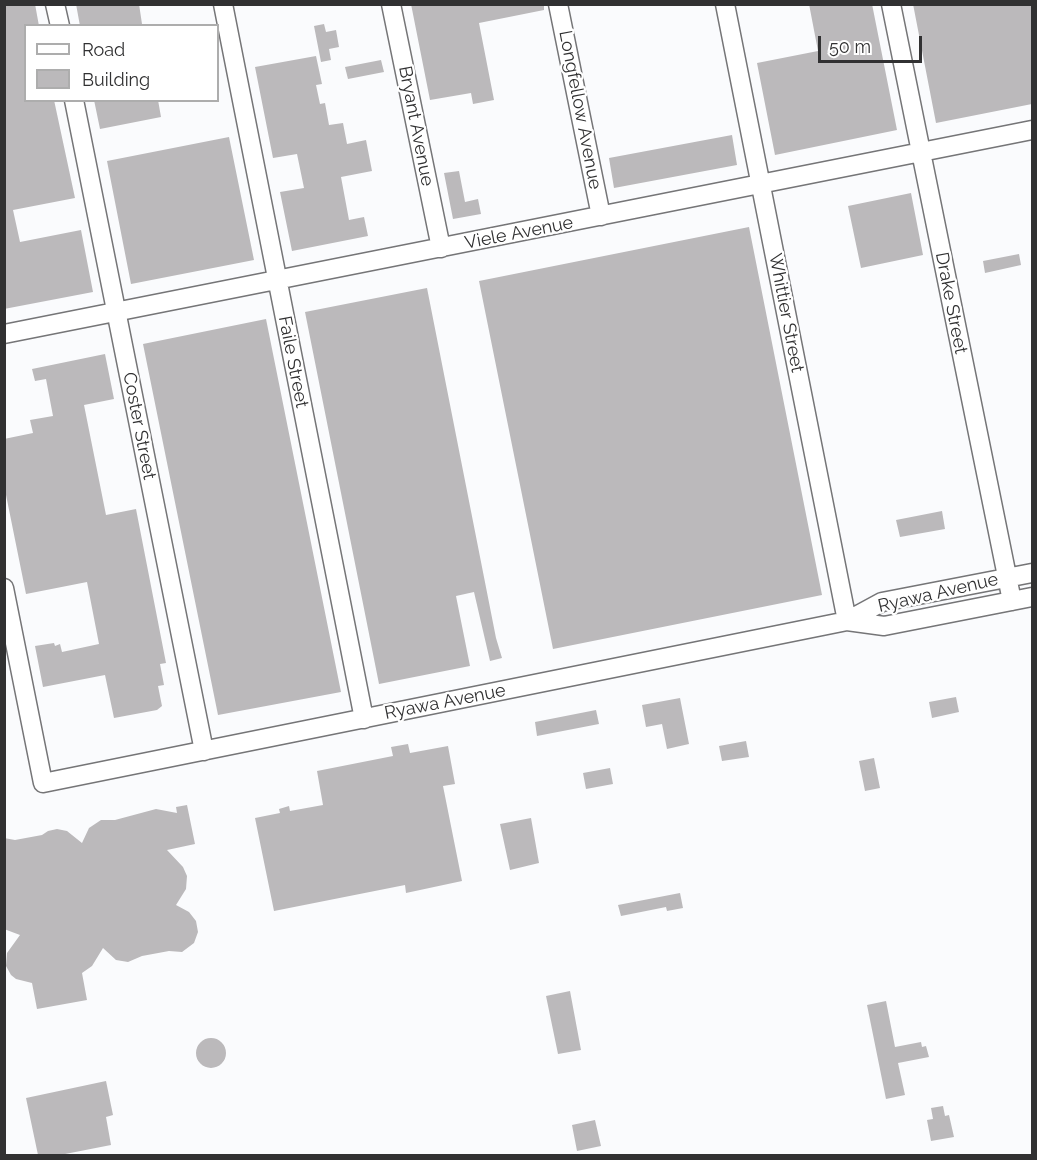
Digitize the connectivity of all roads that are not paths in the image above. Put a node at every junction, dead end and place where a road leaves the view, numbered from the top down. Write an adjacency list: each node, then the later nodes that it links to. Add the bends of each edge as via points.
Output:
1 (55, 4): 7 (street)
2 (222, 4): 14 (street, Faile Street)
3 (391, 4): 13 (street, Bryant Avenue)
4 (558, 4): 12 (street, Longfellow Avenue)
5 (725, 4): 11 (street, Whittier Street)
6 (891, 4): 10 (street, Drake Street)
7 (60, 24)
8 (74, 102): 15 (street, Coster Street)
9 (1032, 130): 10 (street, Viele Avenue)
10 (920, 152): 11 (street, Viele Avenue); 18 (street, Drake Street)
11 (761, 184): 12 (street, Viele Avenue); 22 (street, Whittier Street)
12 (601, 216): 13 (street, Viele Avenue)
13 (441, 248): 14 (street, Viele Avenue)
14 (277, 280): 15 (street, Viele Avenue); 23 (street, Faile Street)
15 (116, 312): 16 (street, Viele Avenue); 24 (street, Coster Street)
16 (4, 334)
17 (1032, 573): 18 (street, Ryawa Avenue)
18 (1007, 578): 21 (street, Drake Street); 22 (street, Ryawa Avenue, via 882,602)
19 (4, 588): 24 (street, Ryawa Avenue, via 44,783)
20 (1032, 597): 21 (street, Ryawa Avenue)
21 (1012, 601): 22 (street, Ryawa Avenue, via 884,626)
22 (847, 621): 23 (street, Ryawa Avenue)
23 (364, 719): 24 (street, Ryawa Avenue)
24 (204, 751)

